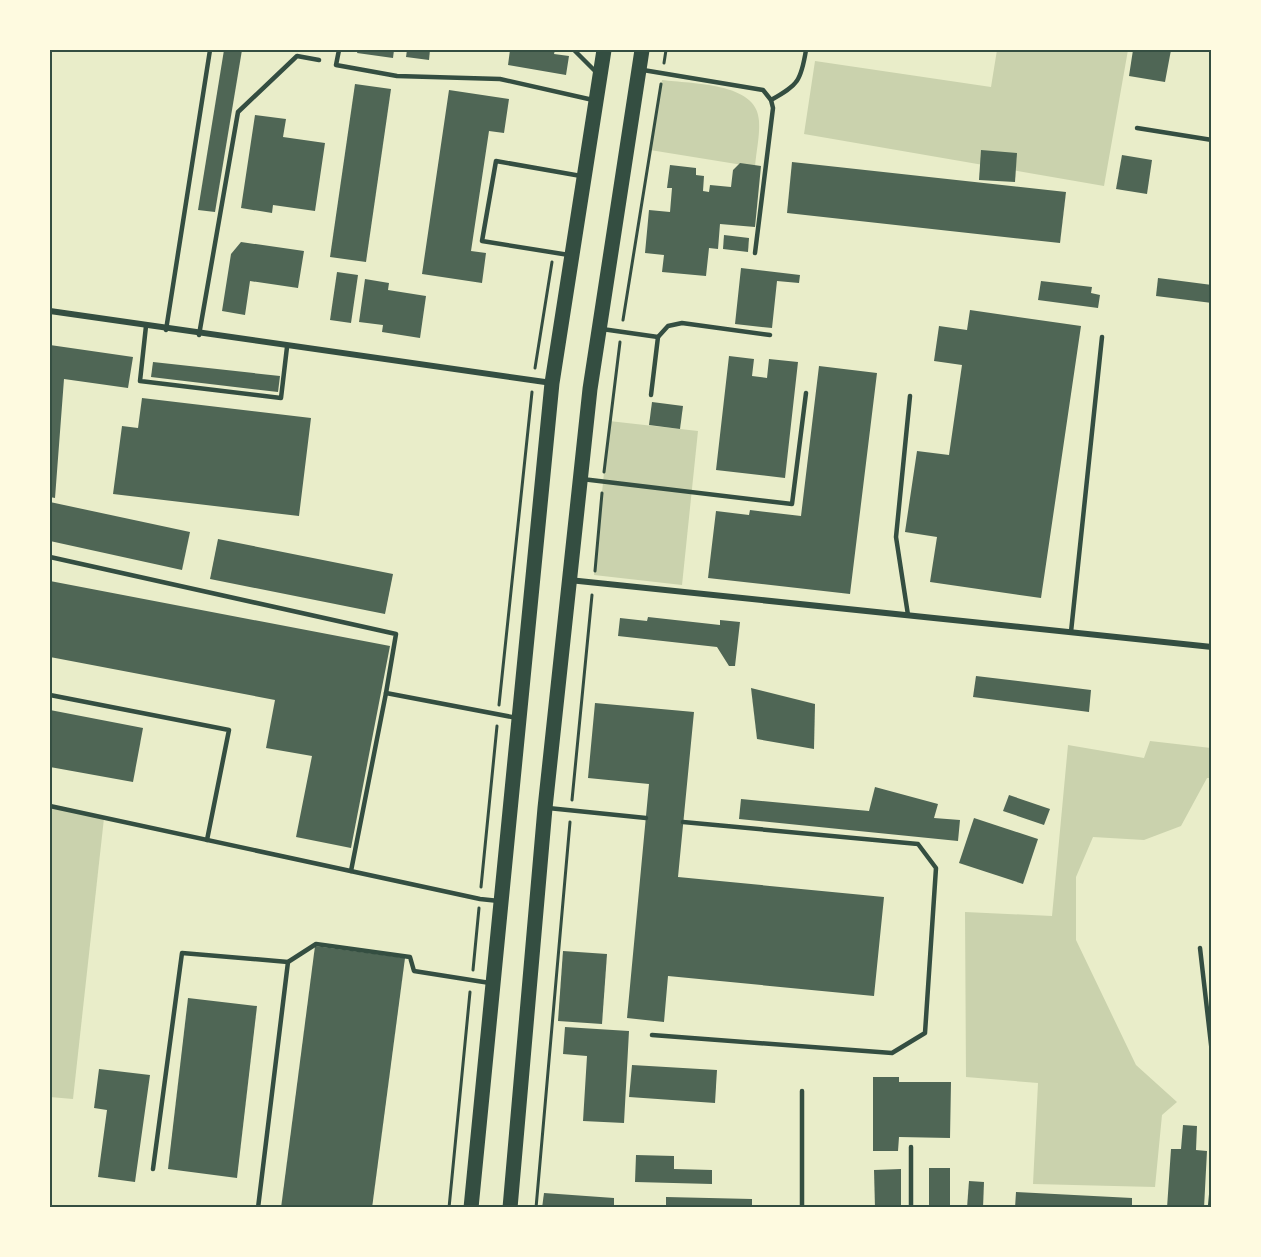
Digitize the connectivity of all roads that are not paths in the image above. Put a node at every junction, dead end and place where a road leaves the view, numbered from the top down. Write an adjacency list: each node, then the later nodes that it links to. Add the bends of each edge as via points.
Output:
1 (210, 50): 20 (lane)
2 (339, 50): 11 (lane, via 336,65 397,76 500,79)
3 (574, 50): 9 (lane)
4 (604, 50): 9 (main road)
5 (642, 50): 8 (main road)
6 (806, 50): 10 (lane, via 802,76 792,88)
7 (319, 60): 21 (lane, via 297,56 238,112)
8 (639, 69): 10 (lane, via 763,90); 19 (main road)
9 (600, 75): 11 (main road)
10 (771, 100): 15 (lane)
11 (596, 101): 14 (main road)
12 (1137, 128): 13 (lane)
13 (1212, 140)
14 (584, 176): 16 (main road); 16 (lane, via 496,161 482,241)
15 (755, 252)
16 (572, 256): 26 (main road)
17 (50, 311): 18 (street)
18 (146, 326): 20 (street); 25 (lane, via 140,381 281,398)
19 (599, 329): 23 (lane); 30 (main road)
20 (166, 330): 21 (street)
21 (199, 335): 25 (street)
22 (770, 335): 23 (lane, via 682,323 668,326)
23 (658, 337): 28 (lane)
24 (1102, 337): 34 (lane)
25 (287, 347): 26 (street)
26 (552, 383): 38 (main road)
27 (806, 393): 30 (lane, via 792,504)
28 (651, 394)
29 (910, 396): 33 (lane, via 896,537)
30 (580, 479): 32 (main road)
31 (50, 557): 36 (lane, via 396,634)
32 (569, 580): 33 (street); 40 (main road)
33 (908, 615): 34 (street)
34 (1071, 632): 35 (street)
35 (1212, 647)
36 (386, 693): 38 (lane); 44 (lane)
37 (50, 695): 43 (lane, via 229,730)
38 (519, 719): 45 (main road)
39 (50, 806): 43 (lane)
40 (545, 808): 41 (lane); 57 (main road)
41 (646, 818)
42 (683, 822): 49 (lane, via 918,844 936,868 925,1033 892,1053)
43 (207, 840): 44 (lane)
44 (351, 871): 45 (lane)
45 (501, 901): 48 (main road)
46 (1200, 948): 50 (lane)
47 (288, 962): 48 (lane, via 316,944 410,957 414,970); 53 (lane, via 182,953); 55 (lane)
48 (493, 984): 56 (main road)
49 (652, 1035)
50 (1212, 1053)
51 (802, 1091): 58 (lane)
52 (911, 1147): 59 (lane)
53 (153, 1169)
54 (1212, 1186): 60 (lane)
55 (258, 1208)
56 (471, 1208)
57 (510, 1208)
58 (802, 1208)
59 (911, 1208)
60 (1209, 1208)

